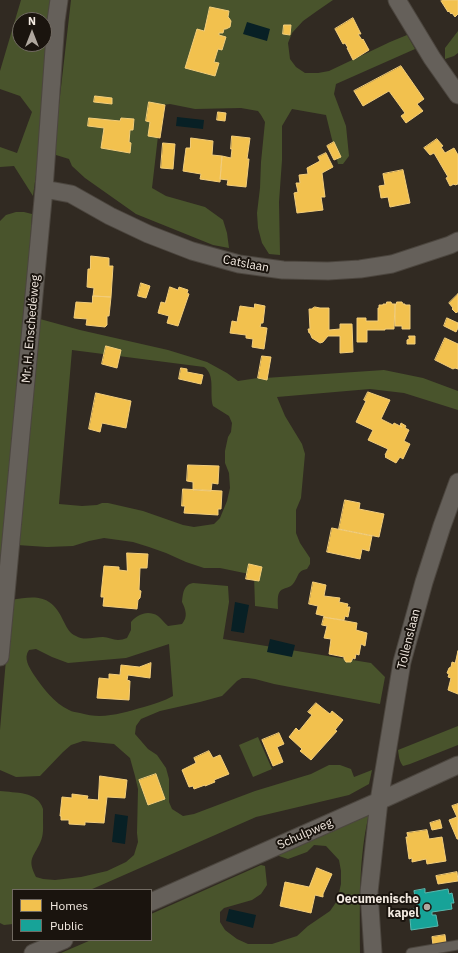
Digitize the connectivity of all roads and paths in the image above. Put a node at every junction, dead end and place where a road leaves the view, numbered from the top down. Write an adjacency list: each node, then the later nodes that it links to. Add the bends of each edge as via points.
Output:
1 (59, 0): 4 (street, Mr. H. Enschedéweg)
2 (397, 0): 3 (street)
3 (458, 95)
4 (44, 189): 5 (street, Catslaan, via 71,194 110,216 192,252 239,264 283,270 328,271 392,264); 7 (street, Mr. H. Enschedéweg)
5 (458, 241)
6 (458, 482): 9 (street, Tollenslaan, via 424,582 402,662)
7 (0, 657)
8 (458, 765): 9 (street, Schulpweg)
9 (379, 801): 10 (street, Schulpweg); 14 (street, Tollenslaan, via 369,892)
10 (152, 902)
11 (62, 941): 13 (street)
12 (458, 946): 15 (lane)
13 (33, 953)
14 (373, 953)
15 (411, 953)

